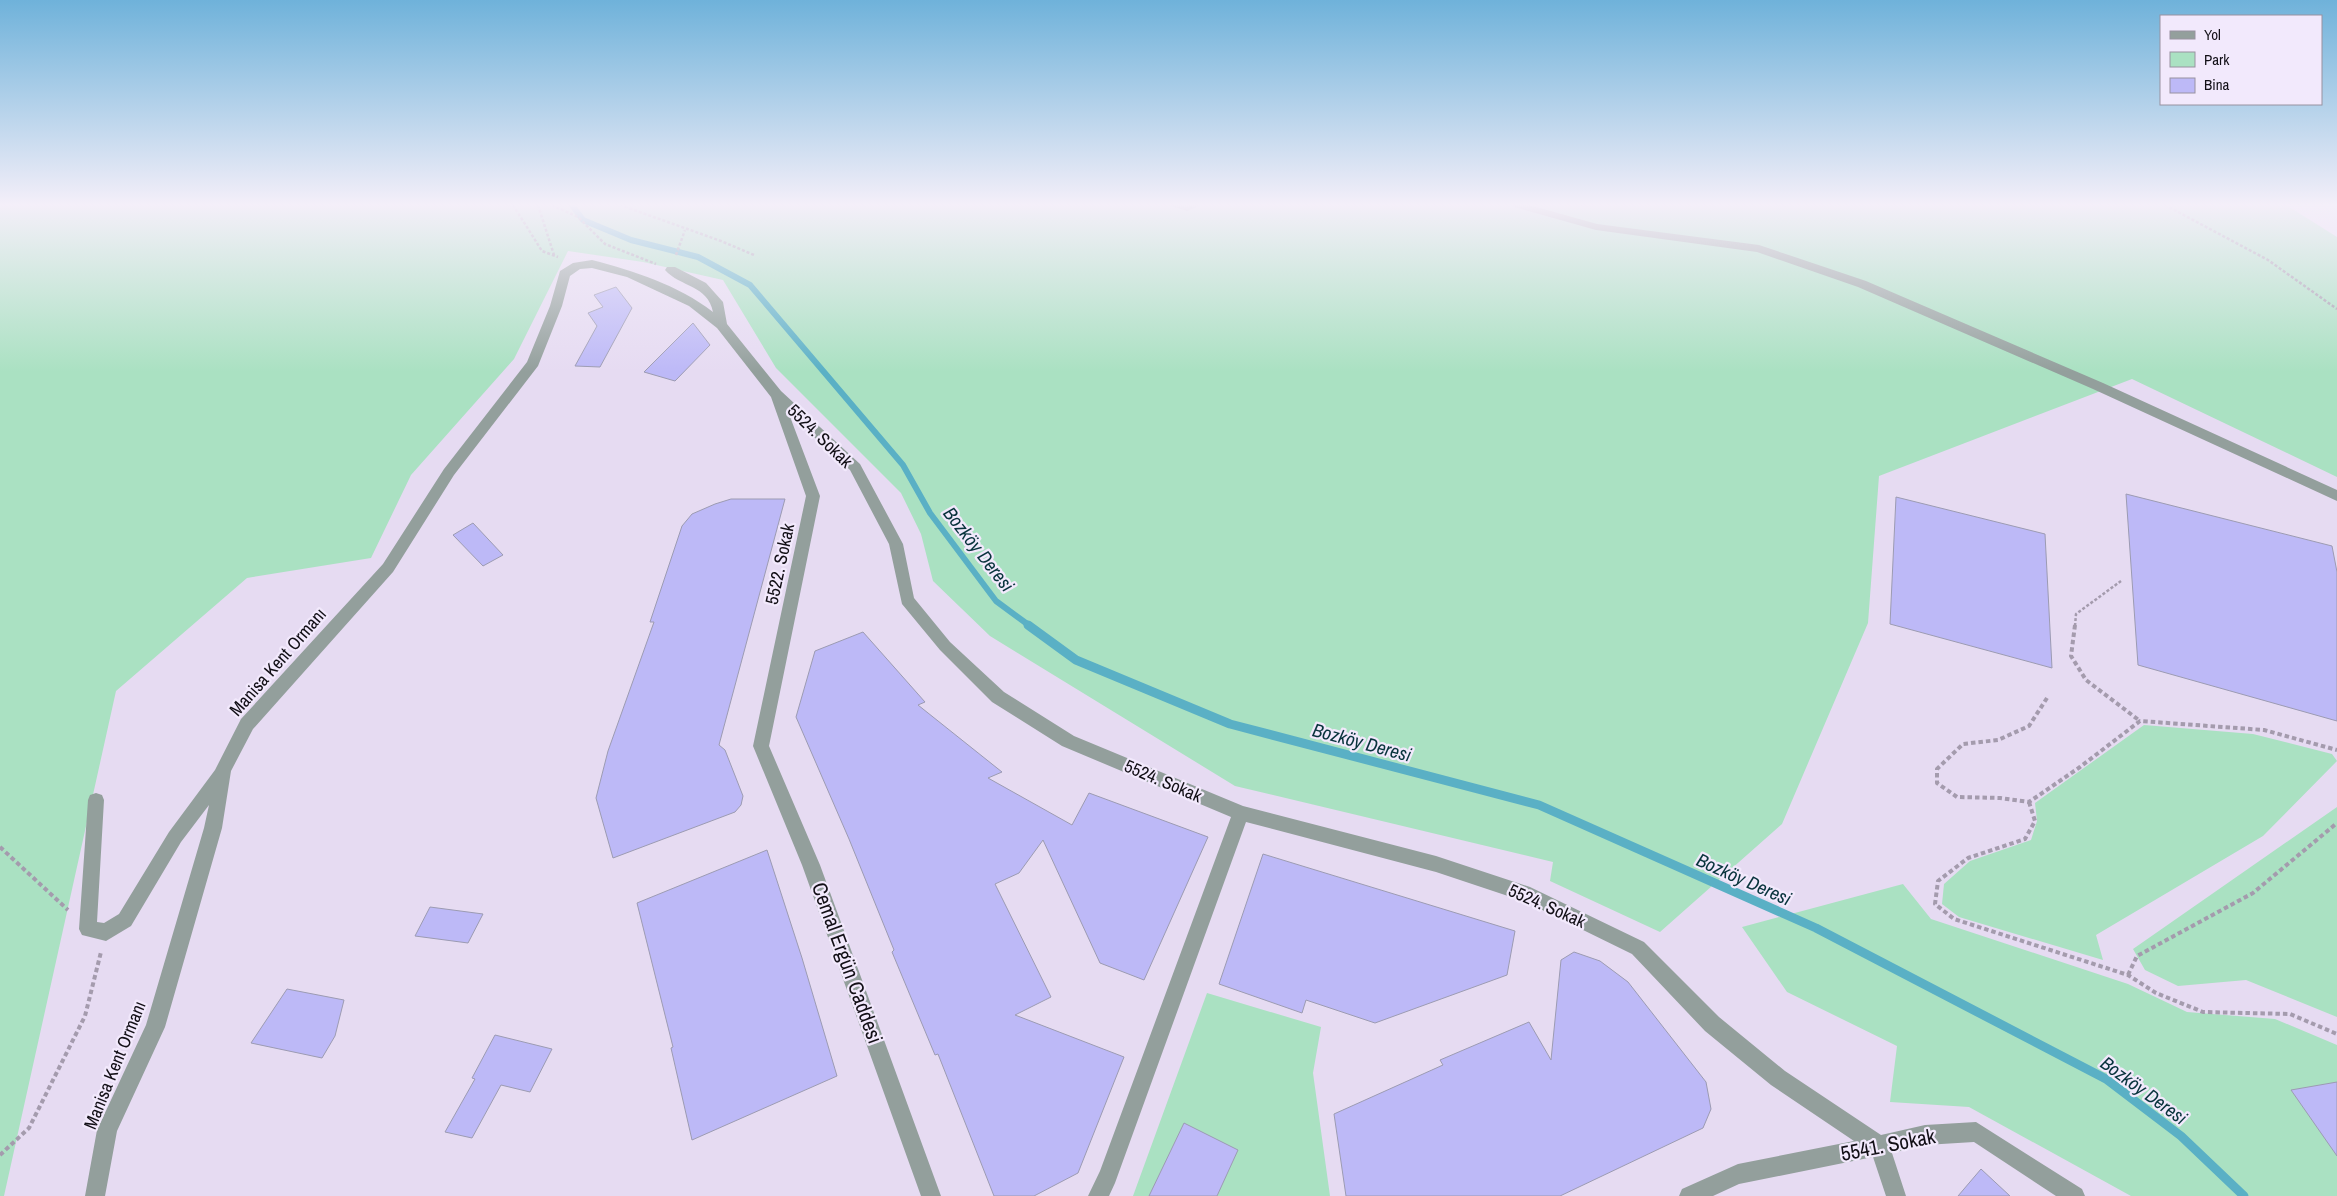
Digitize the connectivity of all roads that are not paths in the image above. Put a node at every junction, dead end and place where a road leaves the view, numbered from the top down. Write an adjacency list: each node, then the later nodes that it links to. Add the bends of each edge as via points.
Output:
1 (1794, 261): 6 (street, via 1862,284 2098,386)
2 (577, 266): 4 (street, 5524. Sokak, via 592,264 631,274 693,303); 8 (street, Manisa Kent Ormanı, via 564,274 556,306 533,363 449,472 388,568 247,724)
3 (670, 270): 4 (street, via 702,286 716,302)
4 (721, 325): 5 (street, 5524. Sokak)
5 (776, 394): 7 (street, 5522. Sokak, via 813,496); 10 (street, 5524. Sokak, via 855,467 896,544 907,600 945,646 998,697 1068,741)
6 (2337, 496)
7 (760, 746): 12 (street, Cemal Ergün Caddesi, via 811,865)
8 (223, 771): 9 (street, via 175,838 125,920 106,932 88,929); 13 (street, Manisa Kent Ormanı, via 213,828 155,1027 107,1130)
9 (96, 800)
10 (1241, 813): 11 (street, 5524. Sokak, via 1436,864 1530,895 1638,948 1712,1024 1778,1078); 14 (street, via 1112,1167)
11 (1879, 1146): 15 (street, 5541. Sokak, via 1738,1174); 16 (street); 17 (street, 5541. Sokak, via 1925,1135 1976,1132)
12 (926, 1192)
13 (95, 1196)
14 (1098, 1196)
15 (1689, 1196)
16 (1896, 1196)
17 (2075, 1196)

